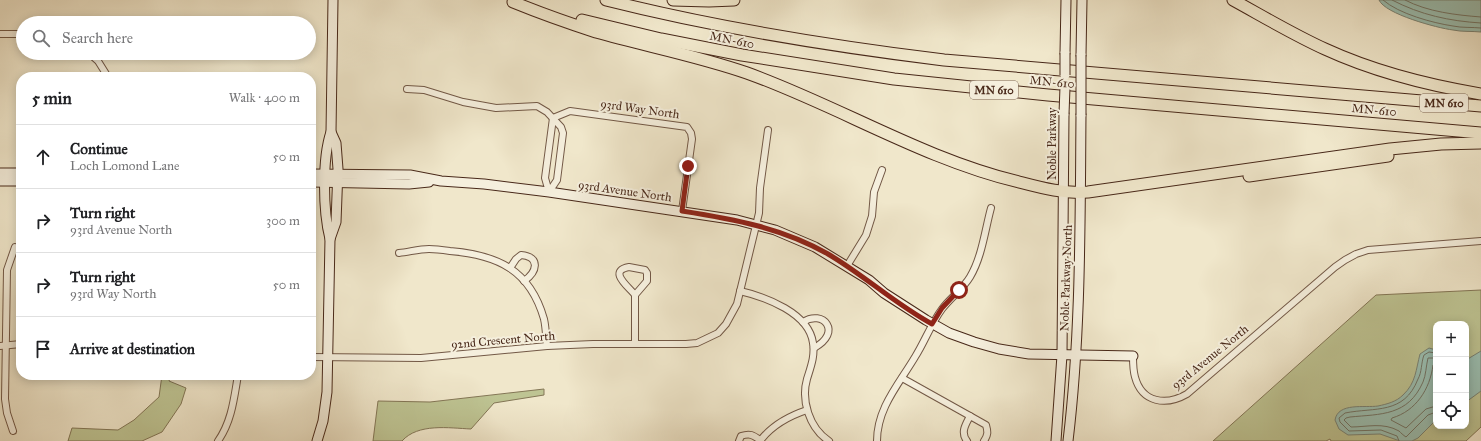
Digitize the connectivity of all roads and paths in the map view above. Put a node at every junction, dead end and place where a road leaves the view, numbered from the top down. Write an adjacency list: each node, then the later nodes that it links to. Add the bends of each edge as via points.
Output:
1 (332, 0): 18 (street)
2 (606, 0): 15 (highway, MN-610 / MN 610, via 734,28 871,51 987,64)
3 (673, 0): 4 (highway)
4 (734, 0)
5 (1066, 0): 31 (street, Noble Parkway, bridge)
6 (1082, 0): 32 (street, Noble Parkway North, bridge)
7 (1233, 0): 14 (highway, via 1305,39 1363,65 1423,83)
8 (510, 1): 19 (highway, MN-610 / MN 610, via 703,48 894,79); 31 (highway, via 559,20 745,73 947,160 1007,180)
9 (0, 34): 10 (street)
10 (16, 34)
11 (97, 60): 12 (street)
12 (105, 72)
13 (407, 89): 16 (street, via 424,90 463,102 496,108 537,106)
14 (1481, 94)
15 (1481, 106)
16 (553, 118): 30 (street, via 545,178); 30 (street, via 563,133 557,180); 34 (street, 93rd Way North, via 570,111 687,127 692,139)
17 (768, 130): 35 (street)
18 (330, 132): 25 (street); 26 (street, via 336,143)
19 (1481, 133)
20 (1481, 143): 32 (highway, via 1441,144 1348,155)
21 (882, 170): 40 (street, via 874,192 872,216 866,235)
22 (0, 173): 23 (street)
23 (16, 173)
24 (316, 176): 25 (street, 93rd Avenue North)
25 (325, 179): 26 (street, 93rd Avenue North); 29 (street, 93rd Avenue North); 36 (street, via 326,223)
26 (338, 179): 30 (street, 93rd Avenue North, via 410,176); 36 (street, via 336,222)
27 (0, 181): 28 (street)
28 (16, 181)
29 (316, 181)
30 (549, 192): 34 (street, 93rd Avenue North)
31 (1064, 192): 32 (highway); 52 (street, Noble Parkway North)
32 (1080, 192): 53 (street, Noble Parkway North)
33 (991, 208): 46 (street, via 972,272)
34 (682, 211): 35 (street, 93rd Avenue North)
35 (756, 225): 40 (street, 93rd Avenue North, via 797,239 829,254); 43 (street)
36 (330, 239): 56 (street)
37 (1481, 241): 54 (street, 93rd Avenue North, via 1381,248 1351,257 1333,269 1178,399 1160,401 1143,393 1134,376)
38 (15, 247): 49 (street, via 7,270)
39 (399, 254): 41 (street, via 428,249 464,252 492,258)
40 (847, 266): 46 (street, 93rd Avenue North)
41 (510, 268): 42 (street); 42 (street, via 522,255 531,258 535,268 531,276)
42 (524, 281): 50 (street, via 540,307)
43 (740, 291): 45 (street, via 768,300); 47 (street, 92nd Crescent North, via 737,304 718,333 697,343)
44 (634, 295): 44 (street, via 647,281 647,273 641,269 624,268 619,275 620,280 629,286); 47 (street)
45 (803, 322): 51 (street); 51 (street, via 810,318 819,318 828,326 825,340)
46 (932, 324): 52 (street, 93rd Avenue North, via 949,333 999,349 1029,354); 57 (street, via 916,357)
47 (635, 344): 50 (street, 92nd Crescent North)
48 (16, 345): 49 (street)
49 (3, 346): 61 (street, via 5,400)
50 (547, 346): 56 (street, 92nd Crescent North, via 437,357)
51 (814, 348): 59 (street, via 805,390)
52 (1062, 355): 53 (street, 93rd Avenue North); 70 (street, Noble Parkway North)
53 (1075, 355): 54 (street, 93rd Avenue North); 71 (street, Noble Parkway North)
54 (1133, 356)
55 (316, 357): 56 (street, 92nd Crescent North)
56 (328, 357): 63 (street, via 326,402)
57 (902, 378): 60 (street); 67 (street, via 883,411)
58 (237, 380): 62 (street, via 228,423)
59 (808, 410): 65 (street, via 786,418); 66 (street, via 815,426)
60 (970, 416): 68 (street, via 963,432); 69 (street, via 986,425 988,431)
61 (13, 431)
62 (218, 441)
63 (317, 441)
64 (739, 441): 65 (street, via 741,436 751,434)
65 (760, 441)
66 (829, 441)
67 (877, 441)
68 (967, 441)
69 (984, 441)
70 (1056, 441)
71 (1068, 441)

